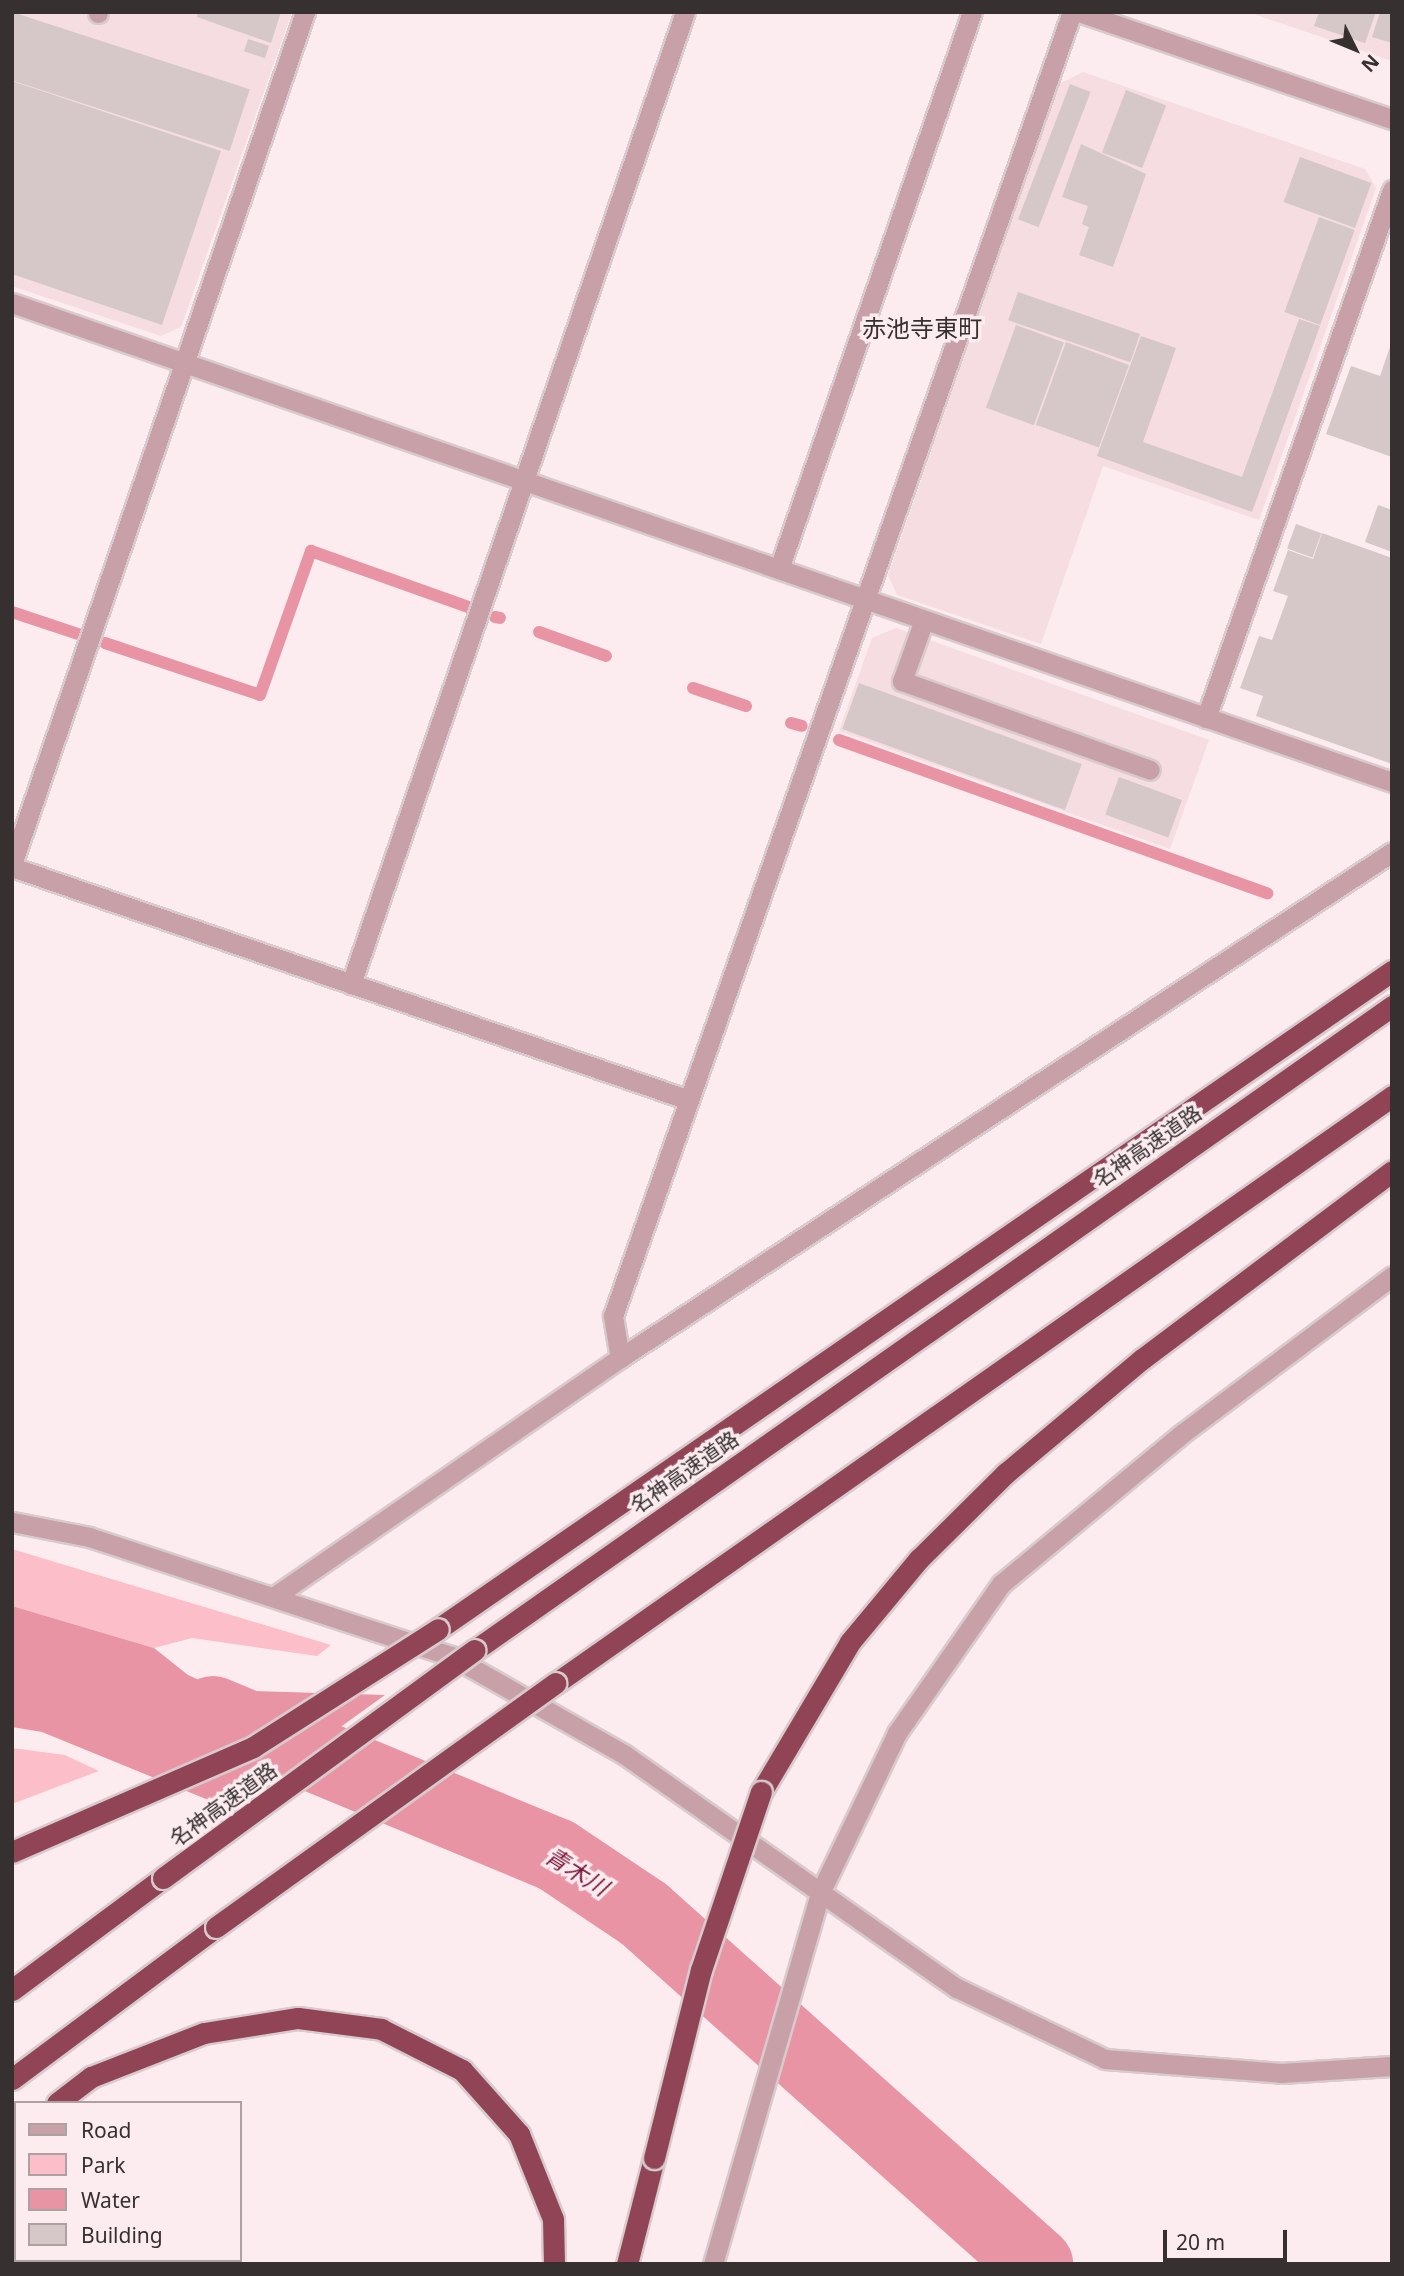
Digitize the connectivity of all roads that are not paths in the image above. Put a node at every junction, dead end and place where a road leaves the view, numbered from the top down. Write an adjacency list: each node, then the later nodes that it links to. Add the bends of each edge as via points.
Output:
1 (305, 12): 9 (street)
2 (685, 12): 10 (street)
3 (972, 12): 11 (street)
4 (1072, 12): 12 (street)
5 (1079, 12): 6 (street)
6 (1392, 119)
7 (1392, 190): 14 (street)
8 (12, 303): 9 (street)
9 (184, 363): 10 (street); 18 (street)
10 (524, 481): 11 (street); 20 (street)
11 (779, 569): 12 (street)
12 (865, 599): 13 (street); 23 (street)
13 (924, 620): 14 (street); 15 (street, via 902,681)
14 (1206, 718): 16 (street)
15 (1150, 770)
16 (1392, 782)
17 (1392, 852): 26 (street)
18 (12, 866): 20 (street)
19 (1392, 971): 29 (highway, bridge, via 438,1629 253,1747)
20 (351, 984): 23 (street)
21 (1392, 1006): 31 (highway, 名神高速道路, bridge, via 475,1650)
22 (1392, 1096): 33 (highway, bridge, via 556,1683)
23 (689, 1100): 26 (street, via 613,1316)
24 (1392, 1171): 36 (highway, bridge, via 1142,1359 1006,1474 919,1559 850,1642 761,1792 701,1970)
25 (1392, 1276): 30 (street, via 1183,1433 1001,1584 897,1733)
26 (620, 1358): 28 (street)
27 (12, 1522): 28 (street, via 89,1537)
28 (275, 1596): 30 (street, via 451,1656 625,1755)
29 (12, 1852)
30 (820, 1893): 32 (street, via 957,1988 1105,2059 1281,2074); 37 (street)
31 (12, 1990)
32 (1392, 2066)
33 (12, 2079)
34 (60, 2101): 35 (highway, via 91,2077 204,2033 298,2018 381,2029 462,2070 519,2134 553,2218)
35 (554, 2264)
36 (627, 2264)
37 (713, 2264)

